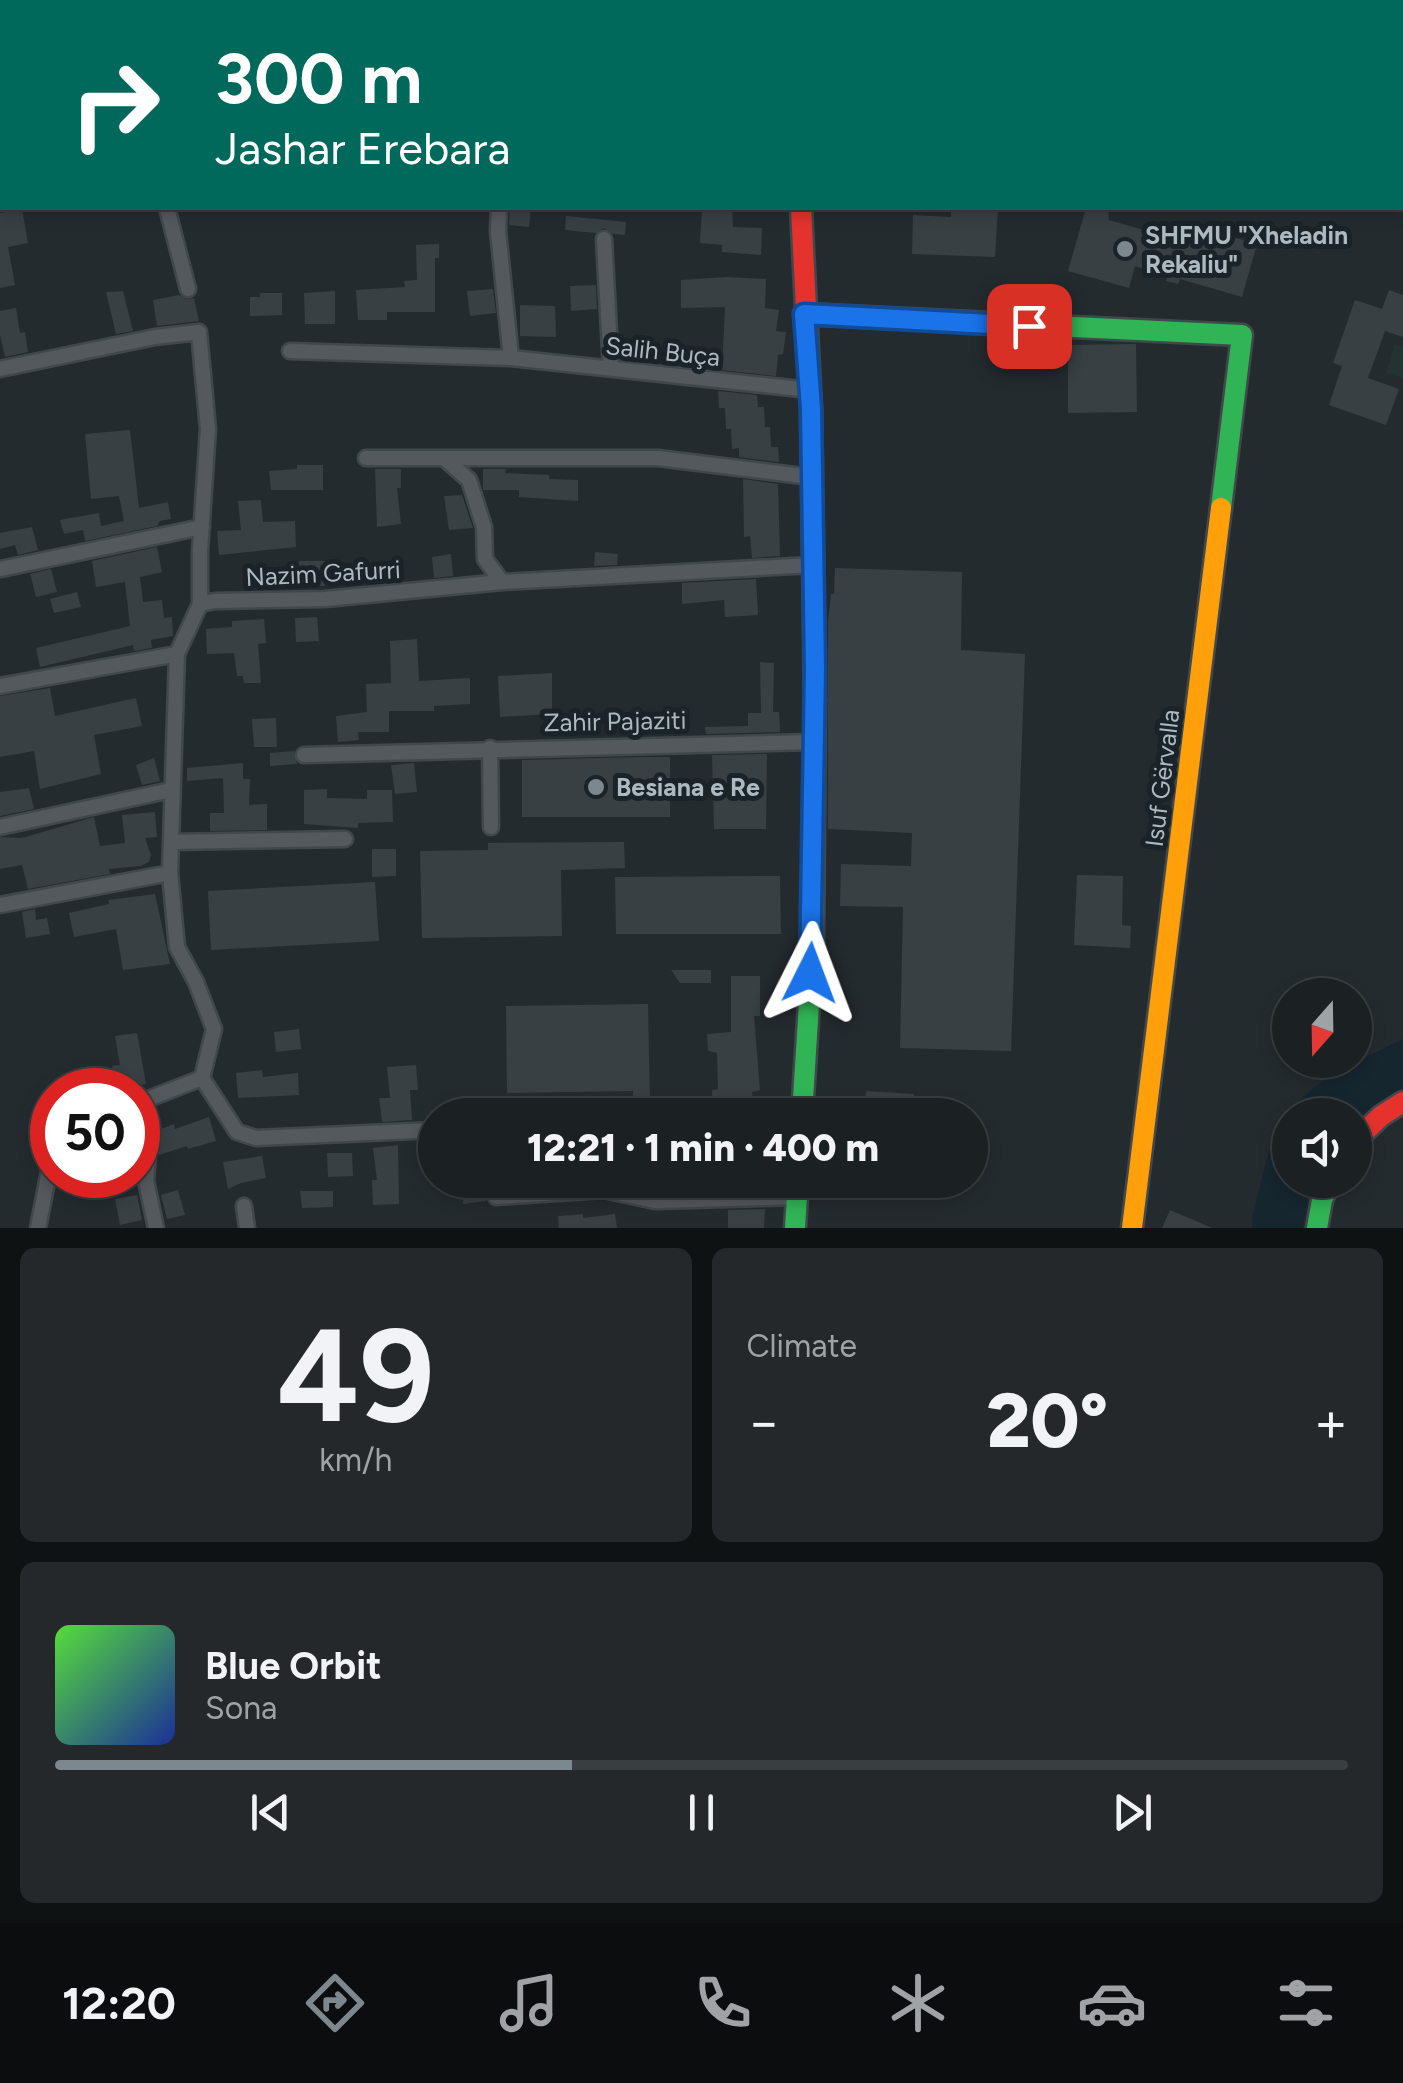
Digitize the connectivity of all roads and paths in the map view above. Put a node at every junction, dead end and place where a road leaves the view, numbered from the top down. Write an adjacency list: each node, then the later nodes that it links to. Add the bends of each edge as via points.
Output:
1 (168, 210): 5 (street)
2 (499, 210): 8 (street)
3 (801, 210): 6 (street)
4 (604, 239): 9 (street)
5 (188, 289)
6 (804, 314): 11 (street); 49 (street, Isuf Gërvalla, via 1242,335)
7 (293, 351): 8 (street, Salih Buça)
8 (511, 358): 9 (street, Salih Buça)
9 (611, 368): 11 (street, Salih Buça)
10 (0, 369): 15 (street, via 199,332 208,428)
11 (810, 390): 14 (street)
12 (366, 458): 13 (street)
13 (444, 460): 14 (street, via 658,458); 18 (street, via 469,480 484,527 485,559)
14 (811, 477): 16 (street)
15 (202, 527): 17 (street); 19 (street)
16 (812, 565): 18 (street, Nazim Gafurri); 22 (street)
17 (1, 569)
18 (502, 582): 19 (street, Nazim Gafurri)
19 (200, 604): 20 (street)
20 (177, 654): 21 (street); 25 (street)
21 (0, 686)
22 (813, 742): 23 (street, Zahir Pajaziti); 34 (street)
23 (490, 748): 24 (street, Zahir Pajaziti); 27 (street)
24 (304, 754)
25 (170, 790): 26 (street); 29 (street)
26 (0, 827)
27 (491, 827)
28 (345, 839): 29 (street)
29 (171, 842): 30 (street)
30 (170, 873): 31 (street); 32 (street, via 177,947 214,1028)
31 (0, 904)
32 (202, 1078): 33 (street); 37 (street, via 237,1132 256,1138)
33 (160, 1094)
34 (803, 1098)
35 (1403, 1102): 36 (street)
36 (1372, 1124)
37 (418, 1131)
38 (44, 1198): 45 (street)
39 (150, 1198): 46 (street)
40 (641, 1198): 41 (street)
41 (691, 1198)
42 (798, 1198): 48 (street)
43 (1323, 1198): 50 (street)
44 (244, 1206): 47 (street)
45 (38, 1228)
46 (156, 1228)
47 (247, 1228)
48 (796, 1228)
49 (1132, 1228)
50 (1317, 1228)

